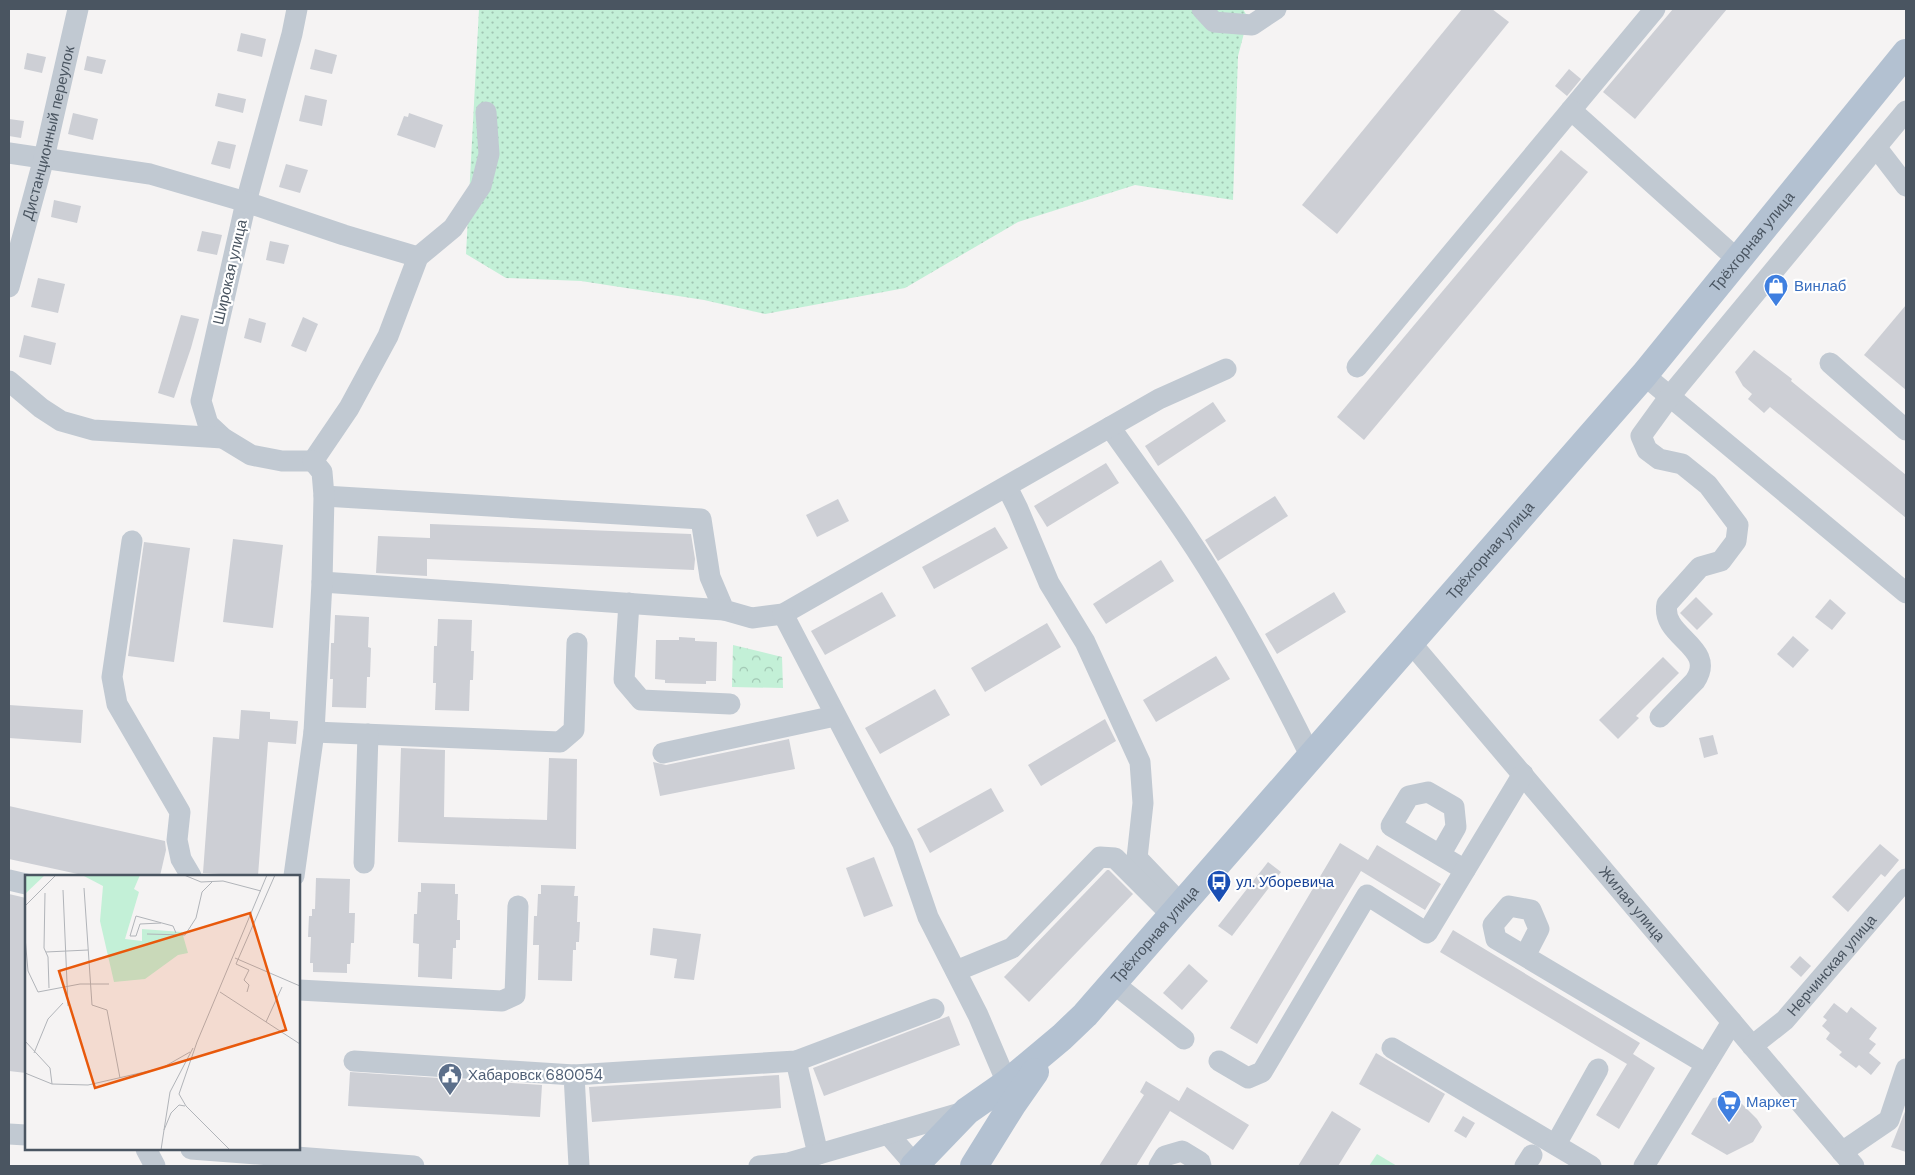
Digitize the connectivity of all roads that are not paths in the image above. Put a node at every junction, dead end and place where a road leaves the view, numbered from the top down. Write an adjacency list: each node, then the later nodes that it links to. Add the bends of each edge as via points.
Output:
1 (78, 9): 12 (street, Дистанционный переулок)
2 (297, 9): 14 (street, Широкая улица)
3 (1202, 9): 4 (street, via 1214,22 1252,25)
4 (1276, 9)
5 (1655, 9): 7 (street)
6 (1906, 53): 16 (main road, Трёхгорная улица)
7 (1571, 110): 16 (street); 19 (street)
8 (1906, 111): 10 (street)
9 (486, 112): 15 (street, via 489,154 481,186 453,228)
10 (1876, 147): 13 (street); 23 (street)
11 (9, 152): 12 (street)
12 (44, 158): 14 (street, via 150,174); 17 (street, Дистанционный переулок)
13 (1906, 186)
14 (246, 202): 15 (street); 26 (street, Широкая улица, via 201,401 208,424)
15 (418, 257): 27 (street, via 388,336 350,408)
16 (1738, 260): 21 (main road, Трёхгорная улица)
17 (9, 287)
18 (1830, 363): 25 (street)
19 (1357, 367)
20 (1226, 369): 24 (street, via 1158,399)
21 (1644, 375): 23 (street); 37 (main road, Трёхгорная улица)
22 (9, 381): 26 (street, via 61,421 93,430)
23 (1670, 396): 32 (street); 40 (street, via 1641,436 1647,450 1658,459 1682,464 1708,484 1738,525 1736,541 1721,561 1700,567 1667,604 1669,622 1699,656 1701,666 1694,681)
24 (1110, 427): 28 (street); 44 (street, via 1185,533 1245,630)
25 (1906, 430)
26 (223, 438): 27 (street, Широкая улица, via 251,455)
27 (313, 462): 29 (street, via 322,472)
28 (1007, 486): 35 (street); 55 (street, via 1049,583 1085,642 1140,762 1143,803 1137,858)
29 (324, 496): 31 (street); 34 (street, via 701,519 710,577)
30 (132, 541): 49 (street, via 112,677 117,704 180,812 178,840 181,859)
31 (322, 582): 33 (street); 41 (street)
32 (1906, 593)
33 (629, 604): 34 (street); 38 (street, via 624,680 641,700)
34 (724, 610): 35 (street, via 752,618)
35 (783, 614): 39 (street)
36 (577, 643): 42 (street, via 574,730 560,742)
37 (1412, 643): 44 (main road, Трёхгорная улица); 45 (street, Жилая улица)
38 (730, 704)
39 (835, 716): 43 (street); 57 (street, via 903,844 928,916)
40 (1660, 717)
41 (314, 732): 42 (street); 50 (street)
42 (368, 734): 47 (street)
43 (663, 753)
44 (1310, 757): 55 (main road, Трёхгорная улица)
45 (1523, 774): 48 (street); 61 (street, Жилая улица)
46 (1440, 855): 48 (street)
47 (364, 863)
48 (1465, 870): 67 (street, via 1427,932 1367,895 1262,1072 1248,1078)
49 (190, 875)
50 (294, 875)
51 (1906, 879): 64 (street, Нерчинская улица, via 1785,1020)
52 (9, 880): 53 (street)
53 (25, 884)
54 (518, 906): 59 (street, via 514,995 502,1002)
55 (1176, 910): 57 (street, via 1115,858 1100,857 1012,948); 58 (main road, Трёхгорная улица)
56 (1525, 956): 69 (street)
57 (956, 971): 73 (street)
58 (1113, 983): 62 (main road, Трёхгорная улица); 63 (street)
59 (300, 990)
60 (934, 1009): 66 (street)
61 (1732, 1022): 64 (street, Жилая улица); 69 (street)
62 (1062, 1037): 73 (main road); 89 (main road, via 1028,1081)
63 (1184, 1039)
64 (1752, 1046): 83 (street, Жилая улица)
65 (1392, 1048): 78 (street)
66 (796, 1060): 72 (street); 82 (street)
67 (1219, 1060)
68 (354, 1061): 72 (street)
69 (1706, 1064): 93 (street)
70 (1598, 1069): 78 (street)
71 (1906, 1069): 83 (street, via 1889,1120)
72 (574, 1075): 86 (street)
73 (1007, 1083): 74 (main road)
74 (968, 1111): 76 (street); 88 (main road)
75 (9, 1134): 77 (street)
76 (888, 1134): 82 (street); 88 (street)
77 (25, 1135)
78 (1556, 1144): 92 (street)
79 (147, 1150): 84 (street)
80 (224, 1150): 81 (street)
81 (257, 1151): 85 (street)
82 (818, 1154): 87 (street)
83 (1848, 1159)
84 (155, 1166)
85 (412, 1166)
86 (579, 1166)
87 (764, 1166)
88 (914, 1166)
89 (974, 1166)
90 (1159, 1166): 91 (street, via 1165,1156 1182,1151 1200,1162)
91 (1200, 1166)
92 (1591, 1166)
93 (1644, 1166)

